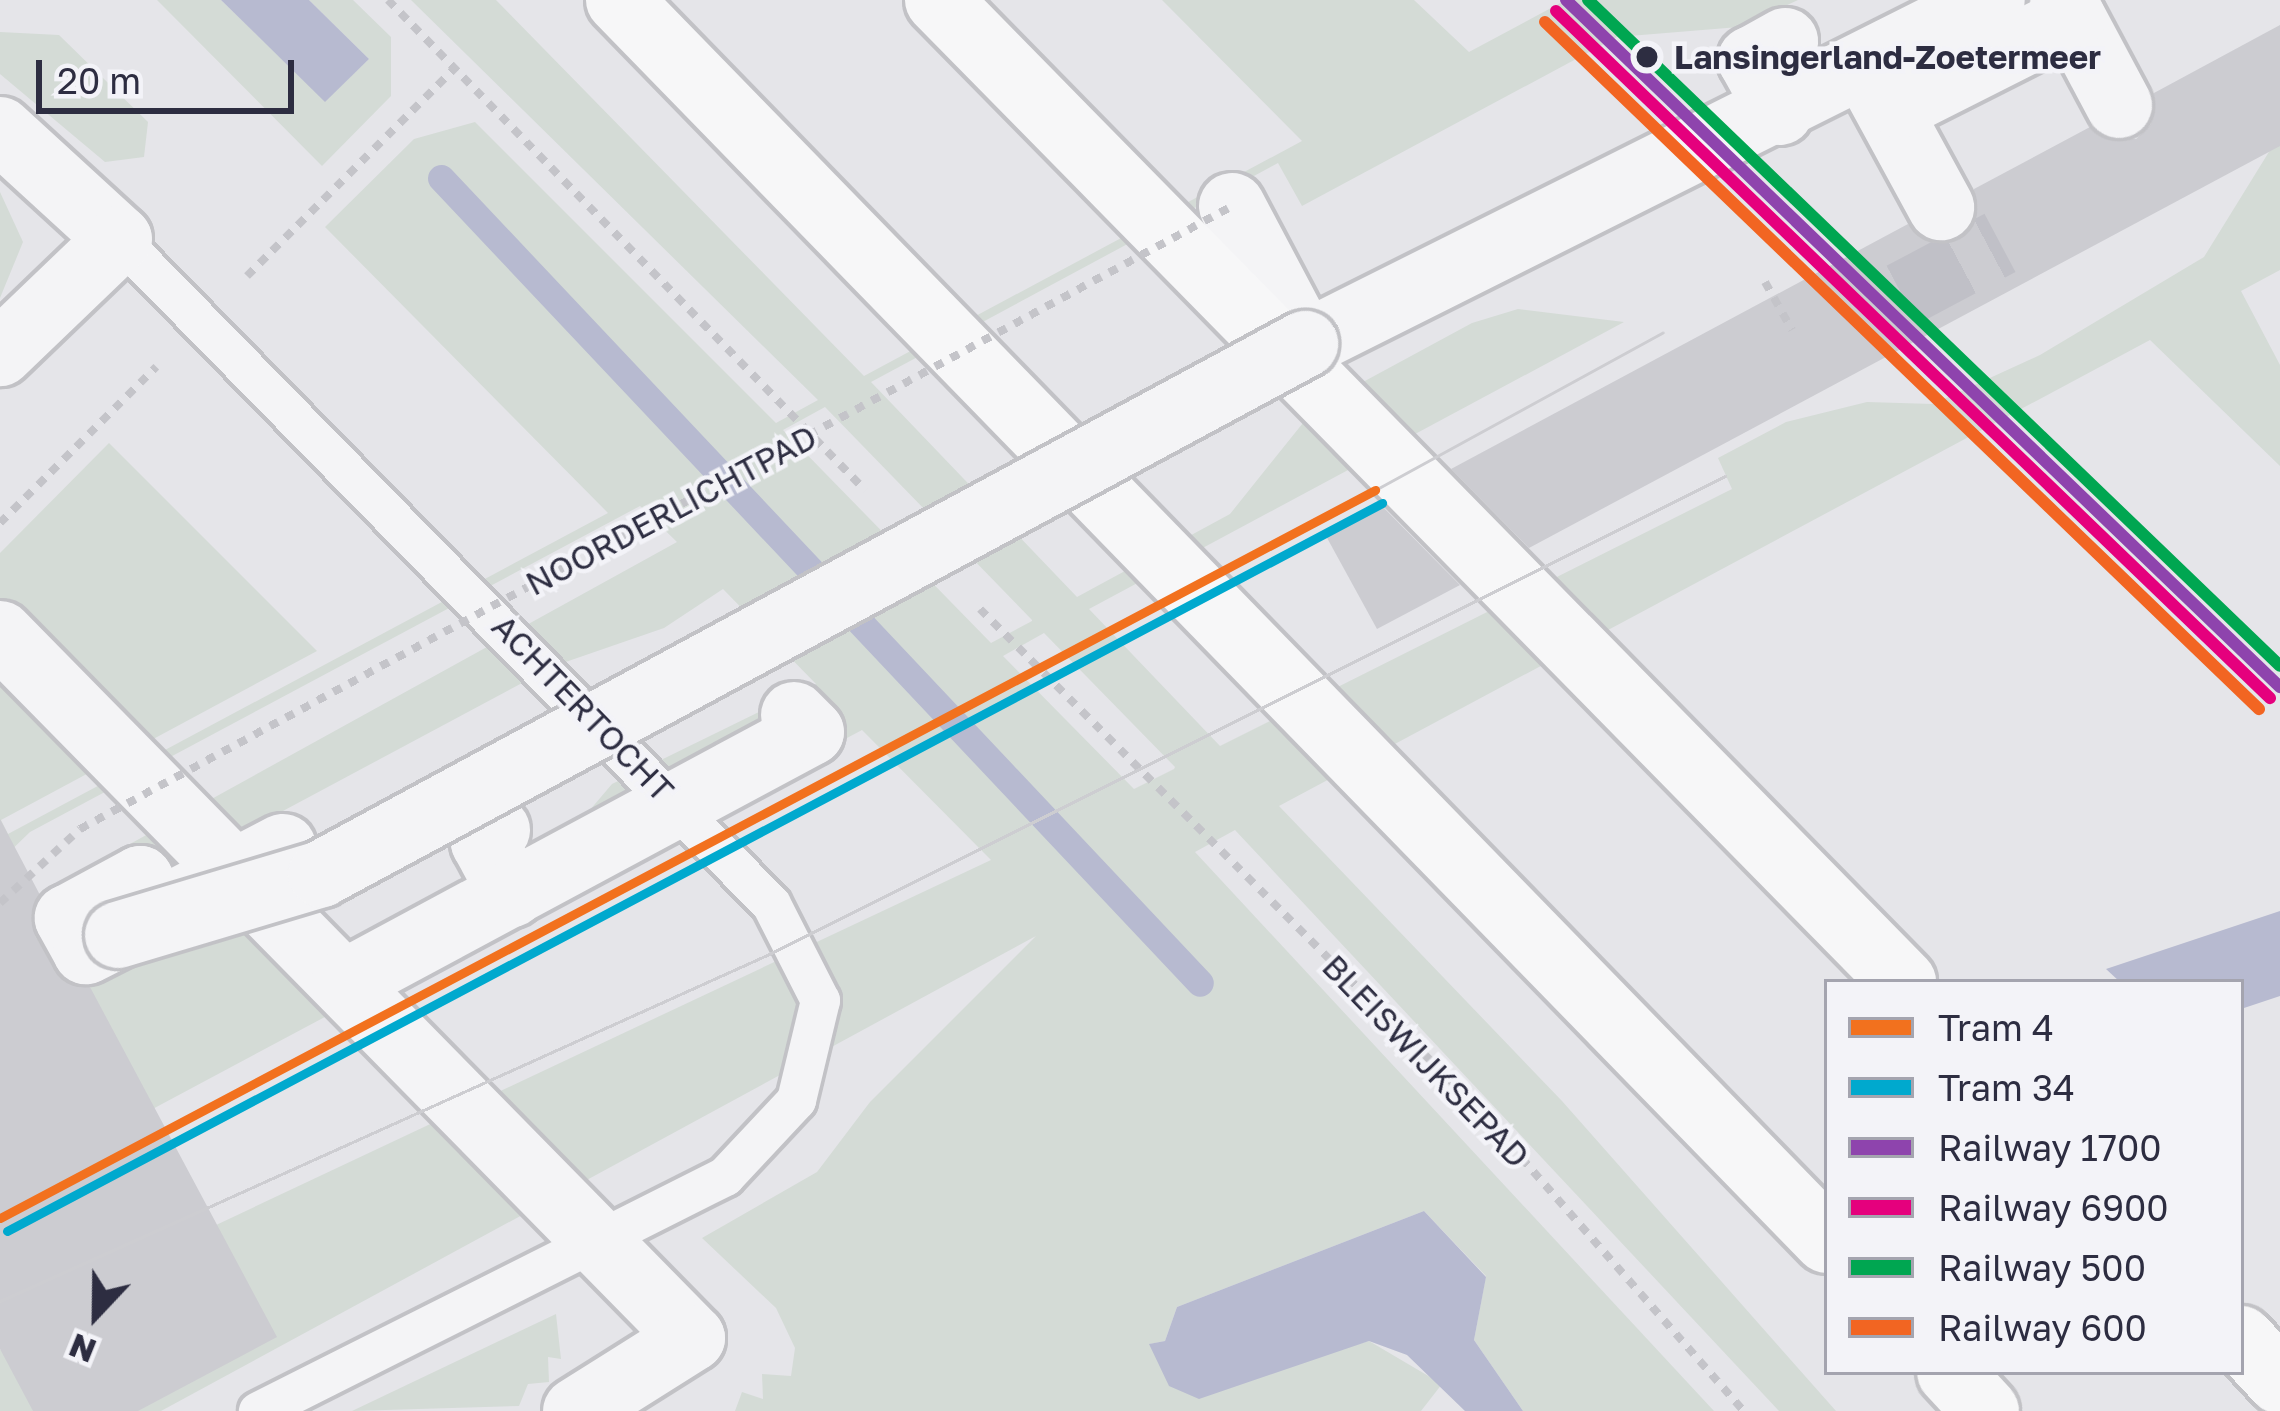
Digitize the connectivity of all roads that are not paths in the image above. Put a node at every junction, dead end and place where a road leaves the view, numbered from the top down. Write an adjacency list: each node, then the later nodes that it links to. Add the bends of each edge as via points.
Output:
1 (619, 0): 25 (highway)
2 (938, 0): 23 (highway)
3 (1992, 0): 6 (street)
4 (2068, 9): 6 (street); 7 (street)
5 (1785, 41): 8 (street, via 1751,60)
6 (1883, 86): 8 (street); 11 (street)
7 (2120, 105)
8 (1780, 112): 13 (street, via 1526,225)
9 (0, 130): 12 (street)
10 (1232, 206): 13 (street)
11 (1941, 207)
12 (118, 238): 14 (street); 19 (lane, ACHTERTOCHT)
13 (1305, 344): 17 (street, bridge)
14 (0, 352)
15 (0, 634): 21 (street)
16 (542, 708): 17 (street, via 600,676)
17 (620, 714): 21 (street, bridge, via 321,874 118,935 86,952 68,918 140,879 158,912)
18 (794, 715): 19 (street, via 811,732)
19 (676, 805): 22 (street); 26 (lane, ACHTERTOCHT, via 797,939 816,980 820,1029 796,1100 763,1146)
20 (496, 830): 22 (street, via 484,842)
21 (259, 859): 24 (street)
22 (512, 894): 24 (street)
23 (1900, 979)
24 (344, 983): 26 (street)
25 (1824, 1237)
26 (601, 1245): 32 (lane, ACHTERTOCHT); 33 (street, via 692,1338)
27 (2244, 1338): 29 (highway)
28 (2244, 1339): 31 (highway)
29 (2280, 1370)
30 (1953, 1375): 34 (highway)
31 (2280, 1381)
32 (258, 1411)
33 (576, 1411)
34 (1986, 1411)

